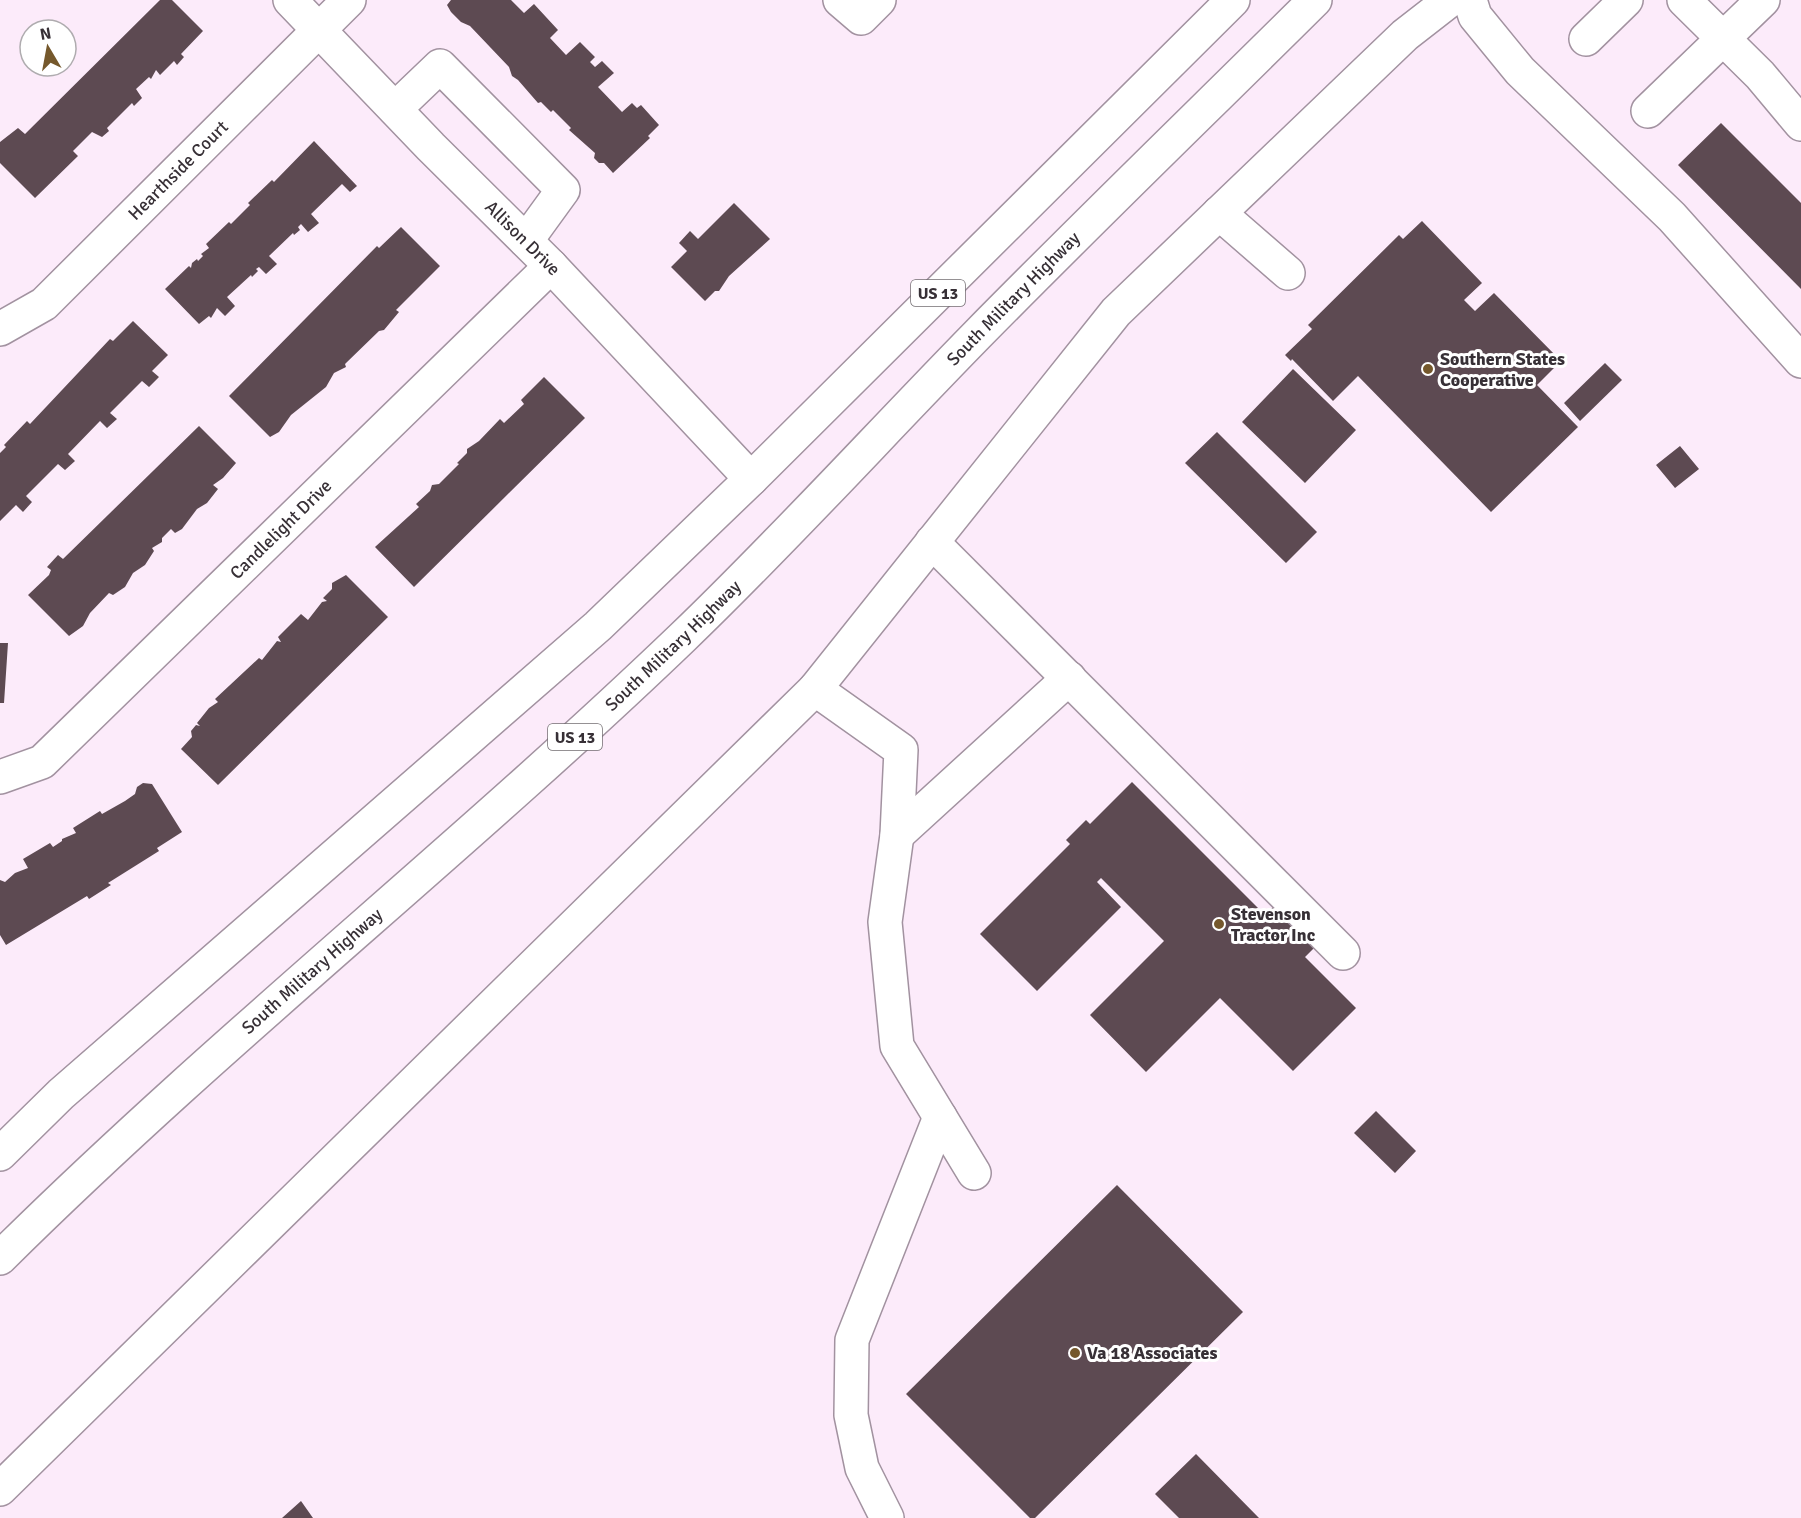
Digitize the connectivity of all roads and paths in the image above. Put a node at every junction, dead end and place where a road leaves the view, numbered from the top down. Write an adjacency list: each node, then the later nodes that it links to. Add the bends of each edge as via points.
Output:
1 (290, 0): 12 (main road, Allison Drive)
2 (349, 0): 12 (main road, Hearthside Court)
3 (840, 0): 4 (main road, via 861,18)
4 (879, 0)
5 (1233, 0): 24 (main road, US 13)
6 (1315, 0): 34 (main road, South Military Highway / US 13, via 983,330 686,635 519,789 98,1162)
7 (1450, 0): 18 (main road, via 1405,35)
8 (1470, 0): 23 (main road, via 1475,16 1520,71 1672,217)
9 (1626, 0): 13 (main road)
10 (1683, 0): 14 (main road)
11 (1763, 0): 14 (main road)
12 (320, 30): 15 (main road, Allison Drive); 22 (main road, Hearthside Court, via 44,304)
13 (1586, 39)
14 (1723, 39): 16 (main road); 17 (main road)
15 (395, 110): 19 (main road, Allison Drive); 19 (main road, via 440,66 563,190)
16 (1648, 111)
17 (1801, 124)
18 (1219, 213): 21 (main road); 25 (main road, via 1116,312)
19 (526, 241): 20 (main road, Allison Drive)
20 (551, 266): 24 (main road, Allison Drive); 28 (main road, Candlelight Drive, via 42,762)
21 (1288, 273)
22 (0, 329)
23 (1801, 361)
24 (751, 479): 32 (main road, US 13, via 598,626 61,1094)
25 (932, 542): 26 (main road); 27 (main road)
26 (1069, 678): 29 (main road); 30 (main road)
27 (815, 689): 29 (main road, via 901,750); 35 (main road)
28 (0, 777)
29 (897, 835): 31 (main road, via 885,922 897,1046)
30 (1343, 952)
31 (940, 1117): 33 (main road); 36 (main road, via 852,1340 851,1415 862,1468)
32 (0, 1154)
33 (974, 1173)
34 (0, 1258)
35 (0, 1489)
36 (887, 1518)

